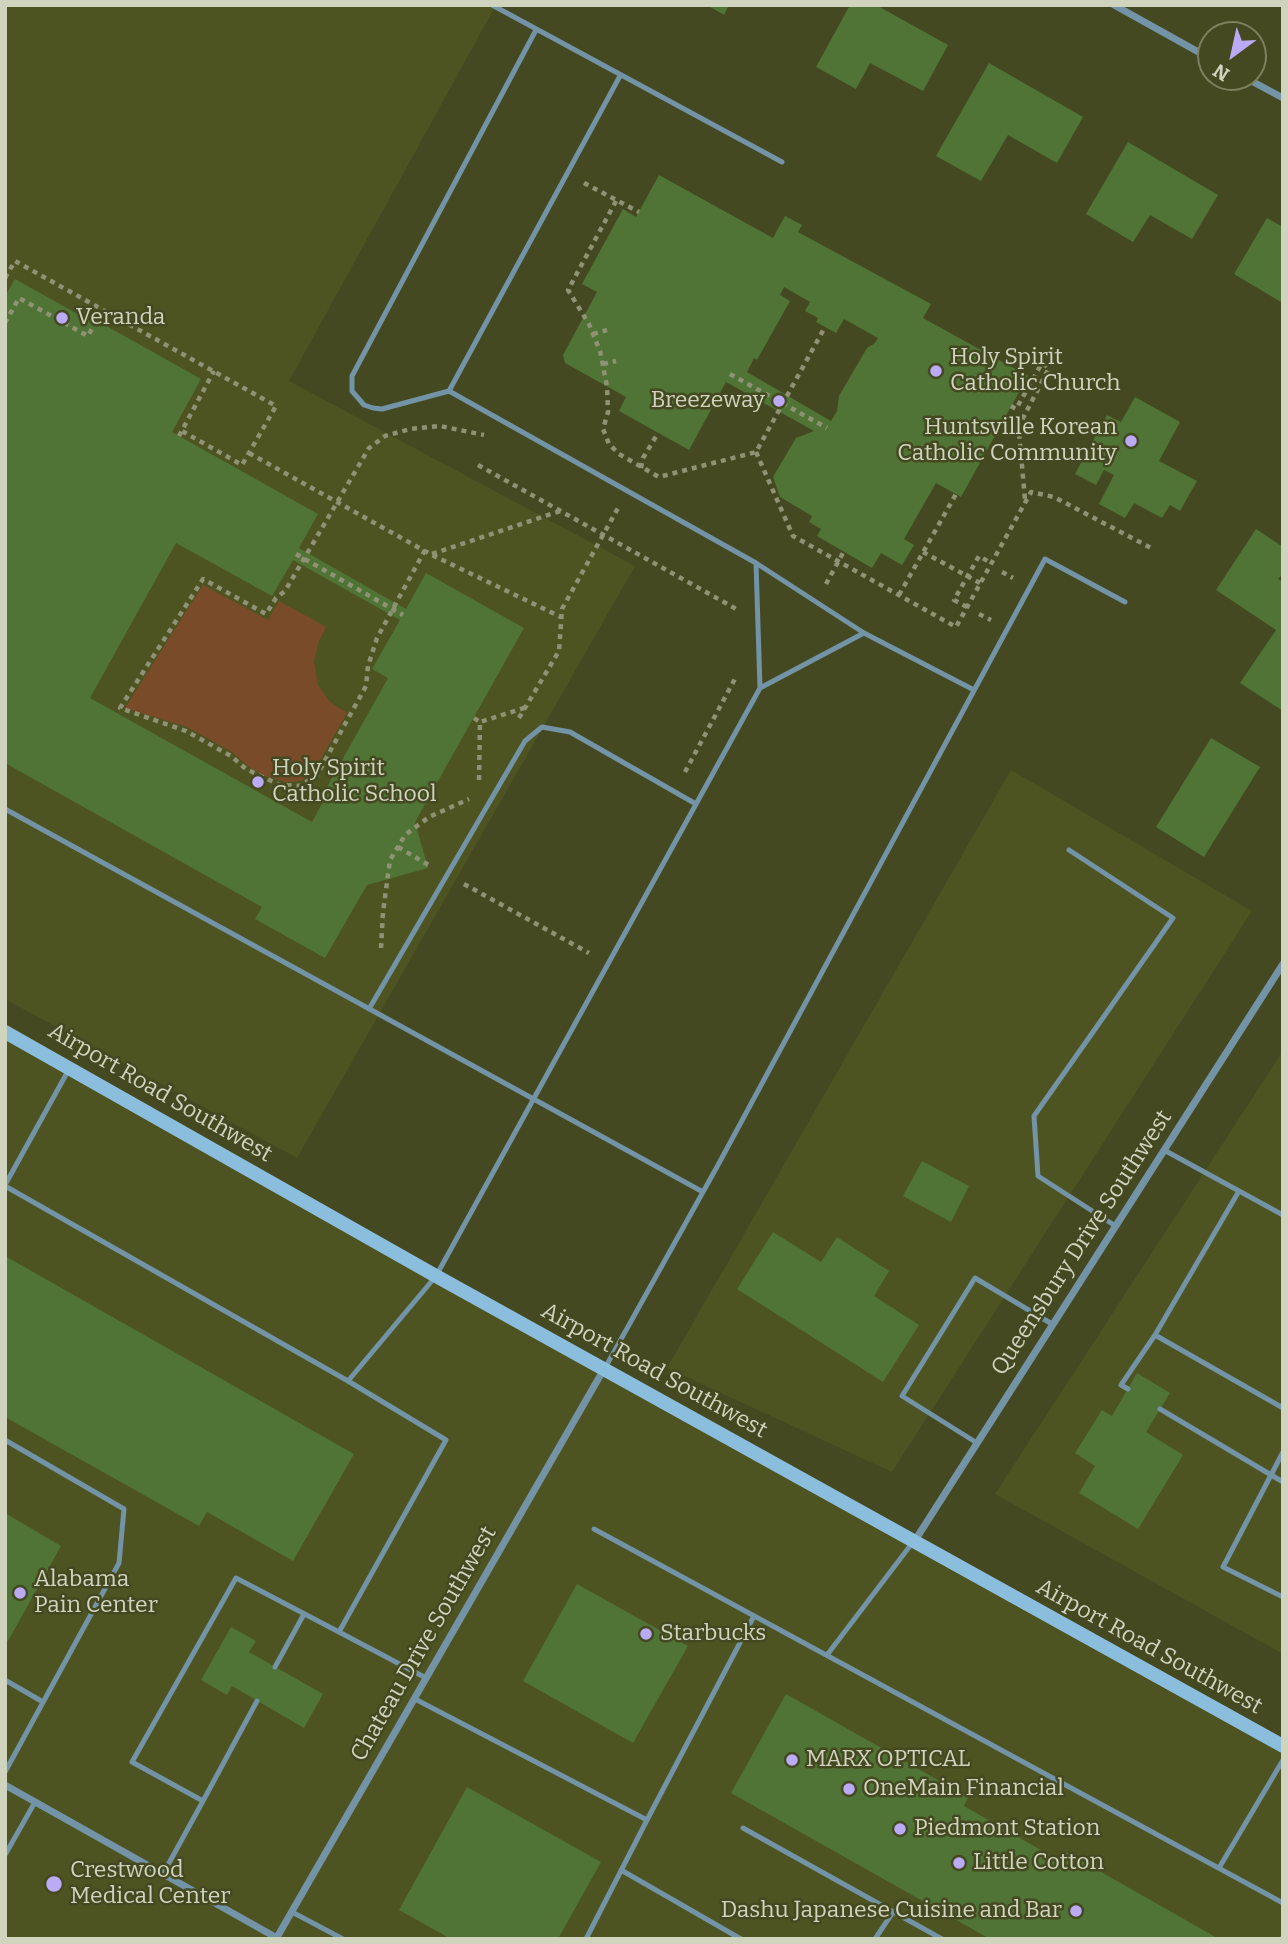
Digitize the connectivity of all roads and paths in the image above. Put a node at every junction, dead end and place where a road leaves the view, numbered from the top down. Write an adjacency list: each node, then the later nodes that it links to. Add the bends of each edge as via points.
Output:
1 (492, 5): 3 (lane)
2 (1114, 5): 4 (street)
3 (536, 30): 5 (lane); 22 (lane, via 352,376 352,391 363,405 373,408)
4 (1197, 51)
5 (620, 76): 8 (lane); 9 (lane)
6 (1267, 89): 7 (street)
7 (1283, 98)
8 (782, 162)
9 (567, 174): 10 (path); 22 (lane)
10 (616, 201): 11 (path); 17 (path, via 568,290)
11 (639, 212)
12 (5, 278): 13 (path, via 15,261)
13 (103, 309): 14 (path, via 88,336 19,298); 20 (path)
14 (5, 323)
15 (825, 327): 23 (path)
16 (607, 330): 17 (path)
17 (593, 334): 19 (path)
18 (616, 360): 19 (path)
19 (603, 364): 31 (path, via 608,412 603,429 609,444)
20 (214, 371): 29 (path, via 276,406); 29 (path, via 180,433 242,465)
21 (730, 374): 23 (path)
22 (449, 391): 45 (lane)
23 (783, 403): 25 (path); 28 (path)
24 (1011, 406): 34 (path, via 1016,409 1042,363 1049,368 1019,432)
25 (827, 428)
26 (657, 433): 31 (path)
27 (486, 435): 33 (path, via 440,426 384,436 369,448)
28 (756, 452): 31 (path, via 659,477); 44 (path, via 793,536)
29 (249, 453): 33 (path)
30 (478, 465): 36 (path)
31 (640, 470)
32 (956, 494): 40 (path)
33 (338, 502): 38 (path); 43 (path)
34 (1025, 502)
35 (620, 504): 37 (path)
36 (560, 511): 37 (path); 42 (path)
37 (603, 535): 54 (path); 56 (path)
38 (425, 550): 42 (path); 53 (path)
39 (844, 551): 44 (path)
40 (923, 552): 47 (path); 49 (path)
41 (296, 554): 43 (path)
42 (432, 555): 56 (path)
43 (304, 559): 53 (path); 53 (path, via 266,614 203,579 120,708 187,731 280,785 299,786 317,775 366,686 377,638)
44 (838, 561): 49 (path); 50 (path)
45 (756, 563): 50 (lane); 60 (lane)
46 (991, 563): 47 (path, via 979,556)
47 (968, 577): 48 (path); 52 (path, via 954,600)
48 (980, 583)
49 (899, 595): 57 (path)
50 (816, 602): 58 (lane)
51 (1125, 602): 61 (lane, via 1045,558)
52 (967, 607)
53 (393, 609): 55 (path)
54 (741, 612)
55 (403, 615)
56 (561, 617): 62 (path, via 559,651)
57 (956, 627)
58 (864, 633): 60 (lane); 61 (lane)
59 (738, 665): 66 (path, via 737,679)
60 (760, 688): 69 (lane)
61 (974, 690): 84 (lane)
62 (525, 708): 64 (path); 65 (path)
63 (474, 718): 65 (path)
64 (518, 719)
65 (480, 722): 67 (path, via 479,788)
66 (685, 772)
67 (485, 776)
68 (473, 797): 71 (path, via 429,817 405,835)
69 (696, 804): 73 (lane, via 570,733 542,727 525,741); 80 (lane)
70 (5, 809): 77 (lane)
71 (398, 847): 73 (path); 75 (path, via 390,860)
72 (1069, 850): 86 (lane, via 1173,918 1034,1116 1038,1176)
73 (447, 875): 74 (path); 77 (lane)
74 (589, 953)
75 (381, 956)
76 (1283, 964): 81 (street, Queensbury Drive Southwest)
77 (369, 1009): 80 (lane)
78 (5, 1032): 79 (main road, Airport Road Southwest)
79 (69, 1068): 82 (lane); 87 (main road, Airport Road Southwest)
80 (533, 1099): 84 (lane); 87 (lane)
81 (1164, 1150): 83 (lane); 86 (street, Queensbury Drive Southwest)
82 (5, 1185): 91 (lane)
83 (1239, 1191): 85 (lane); 89 (lane)
84 (703, 1192): 90 (lane)
85 (1283, 1215)
86 (1114, 1226): 88 (street, Queensbury Drive Southwest)
87 (436, 1276): 90 (main road, Airport Road Southwest); 91 (lane)
88 (1052, 1324): 96 (street, Queensbury Drive Southwest); 96 (lane, via 975,1278 902,1396)
89 (1155, 1335): 92 (lane, via 1121,1385); 93 (lane)
90 (604, 1369): 101 (main road, Airport Road Southwest); 108 (street, Chateau Drive Southwest)
91 (348, 1381): 105 (lane, via 446,1440)
92 (1128, 1389)
93 (1283, 1408)
94 (1160, 1409): 98 (lane)
95 (5, 1440): 112 (lane, via 124,1508 119,1563)
96 (976, 1443): 101 (street, Queensbury Drive Southwest)
97 (1283, 1452): 98 (lane)
98 (1272, 1476): 99 (lane); 102 (lane, via 1223,1567)
99 (1283, 1482)
100 (594, 1528): 104 (lane)
101 (913, 1542): 106 (lane); 113 (main road, Airport Road Southwest)
102 (1283, 1597)
103 (304, 1614): 105 (lane); 107 (lane); 117 (lane, via 236,1578 132,1762)
104 (754, 1616): 106 (lane); 119 (lane)
105 (339, 1632): 108 (lane)
106 (827, 1655): 122 (lane)
107 (275, 1667)
108 (426, 1678): 110 (street, Chateau Drive Southwest)
109 (5, 1680): 112 (lane)
110 (415, 1699): 119 (lane); 126 (street, Chateau Drive Southwest)
111 (257, 1701): 117 (lane)
112 (43, 1702): 115 (lane)
113 (1283, 1746)
114 (1283, 1760): 122 (lane)
115 (5, 1772)
116 (5, 1785): 118 (street)
117 (203, 1801): 124 (lane)
118 (35, 1802): 121 (lane); 124 (street)
119 (647, 1820): 123 (lane)
120 (743, 1828): 127 (lane)
121 (5, 1856)
122 (1219, 1868): 125 (lane)
123 (621, 1870): 130 (lane); 131 (lane)
124 (163, 1874): 128 (street)
125 (1283, 1903)
126 (292, 1912): 128 (street, Chateau Drive Southwest); 129 (lane)
127 (894, 1912): 132 (lane); 133 (lane)
128 (276, 1938)
129 (342, 1939)
130 (586, 1939)
131 (740, 1939)
132 (875, 1939)
133 (942, 1939)

